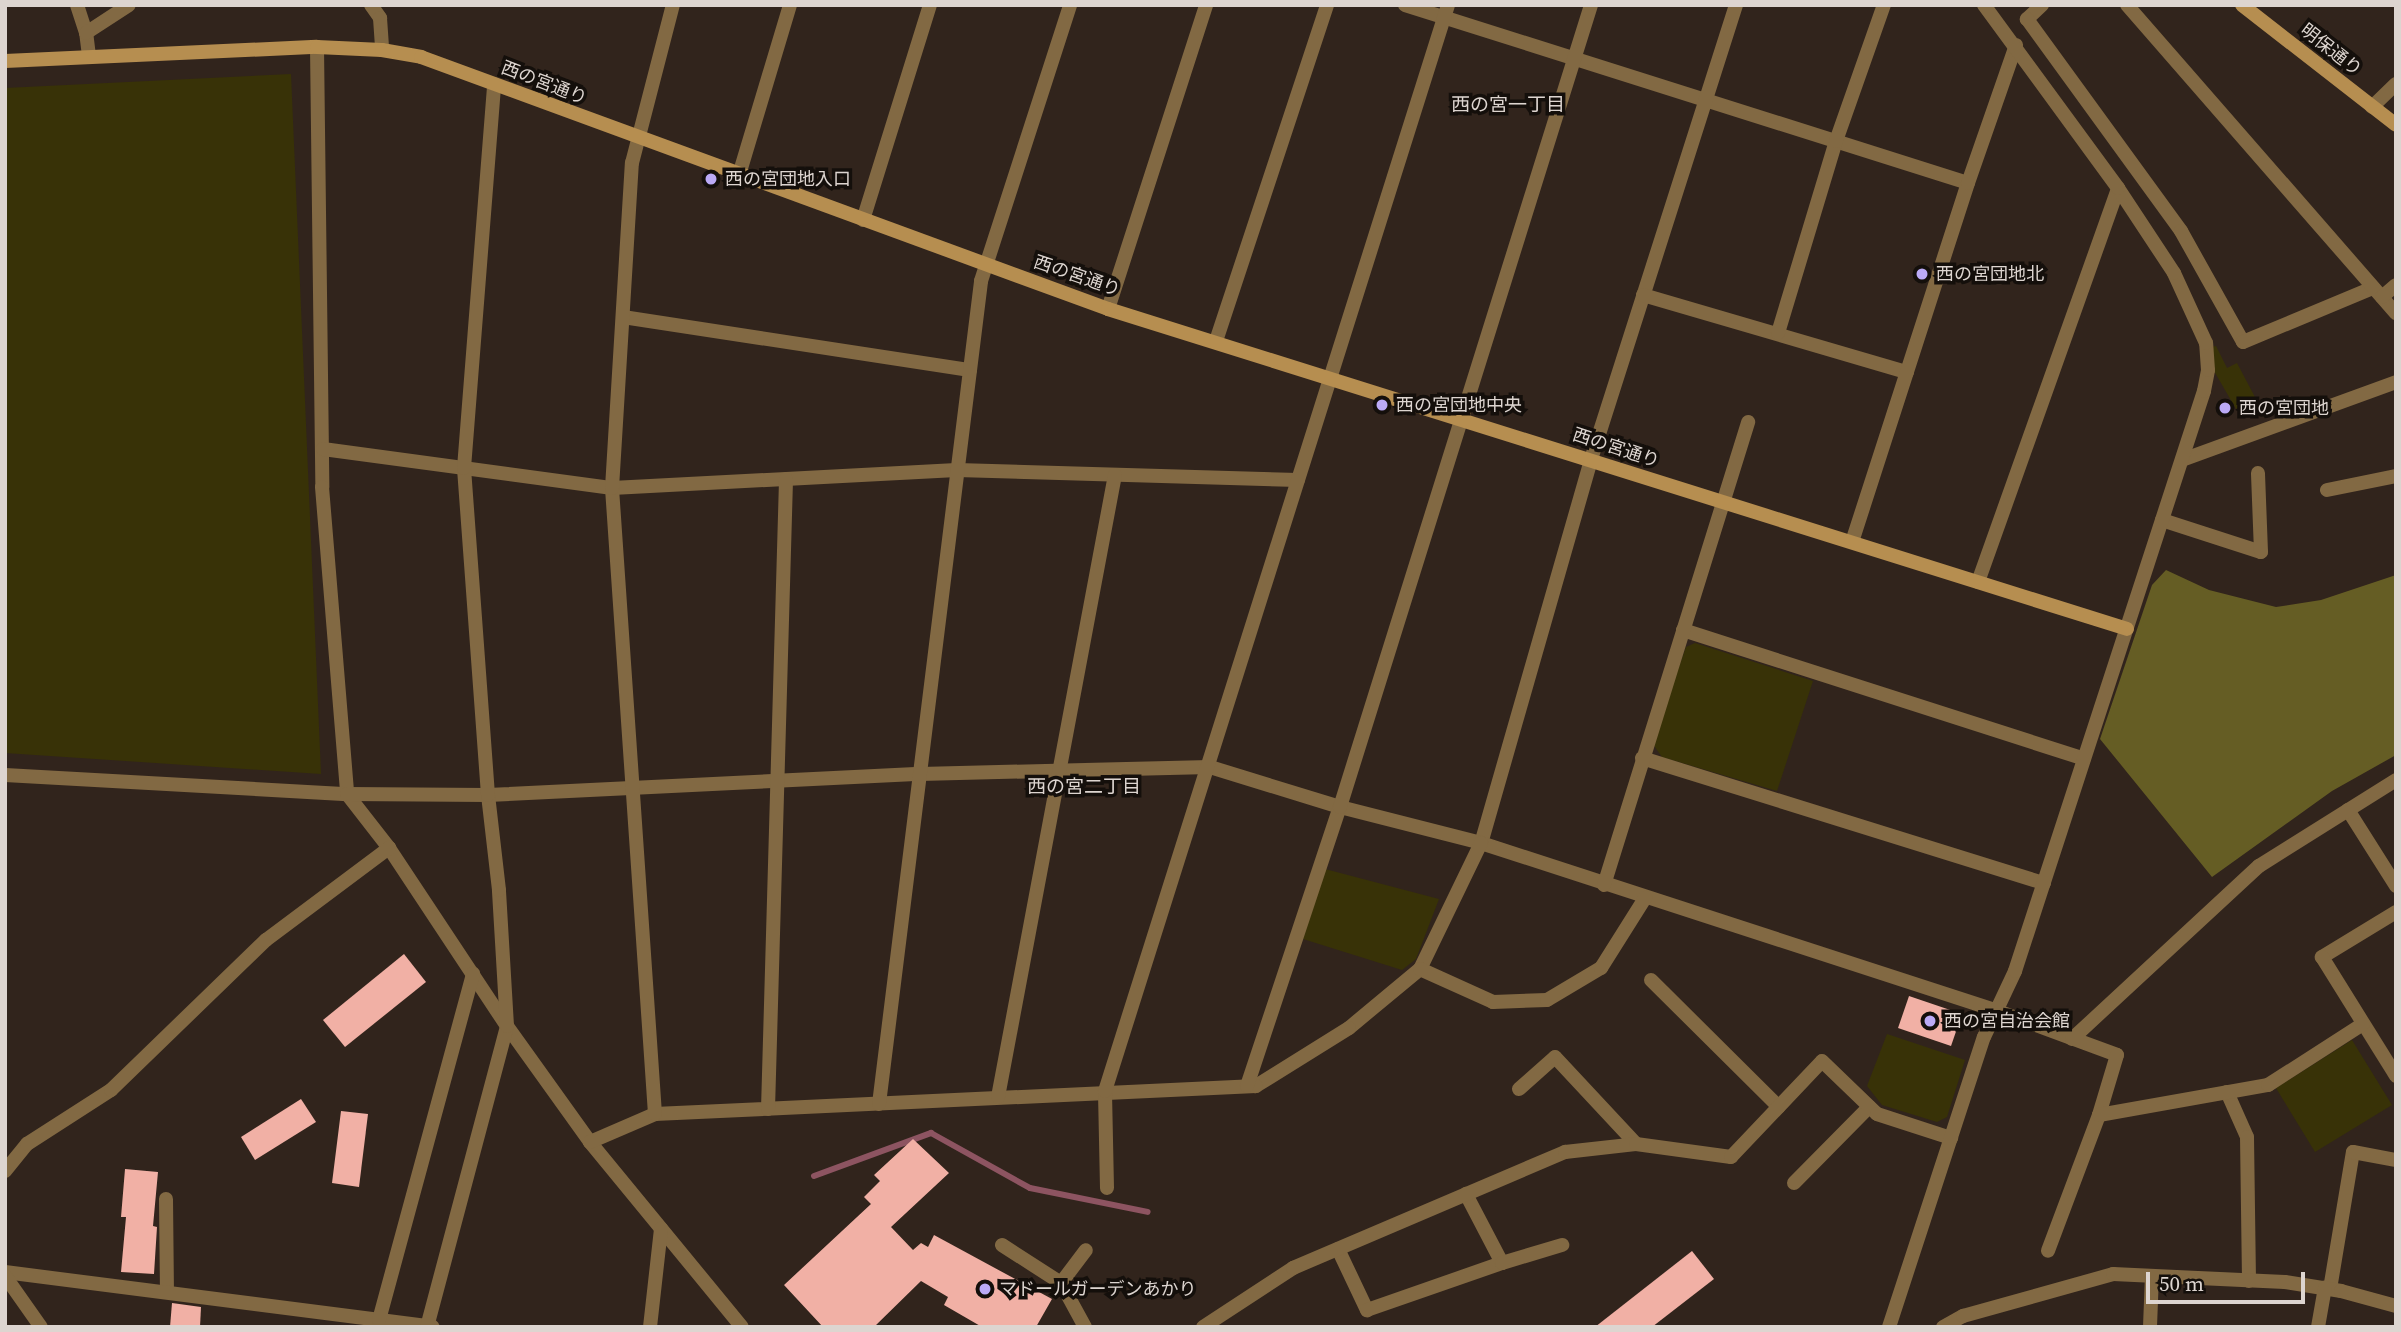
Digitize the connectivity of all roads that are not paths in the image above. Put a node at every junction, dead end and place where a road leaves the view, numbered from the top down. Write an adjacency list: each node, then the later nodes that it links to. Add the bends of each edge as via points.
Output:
1 (77, 5): 19 (street)
2 (129, 5): 19 (street)
3 (371, 5): 22 (street, via 380,18)
4 (673, 5): 31 (street)
5 (790, 5): 33 (street)
6 (930, 5): 36 (street)
7 (1070, 5): 37 (street)
8 (1206, 5): 41 (street)
9 (1327, 5): 45 (street)
10 (1405, 5): 18 (street)
11 (1591, 5): 24 (street)
12 (1736, 5): 28 (street)
13 (1884, 5): 32 (street)
14 (1984, 5): 20 (street)
15 (2042, 5): 39 (street, via 2027,19 2181,231 2244,342)
16 (2127, 5): 39 (street)
17 (2242, 5): 29 (street, 明保通り)
18 (1446, 11): 24 (street); 48 (street)
19 (86, 33): 23 (street)
20 (2016, 45): 34 (street); 35 (street)
21 (317, 47): 22 (street, 西の宮通り); 23 (street, 西の宮通り); 52 (street)
22 (383, 50): 27 (street, 西の宮通り, via 421,57)
23 (89, 56): 25 (street, 西の宮通り)
24 (1574, 58): 28 (street); 50 (street)
25 (5, 61)
26 (2396, 84): 29 (street)
27 (494, 85): 31 (street, 西の宮通り); 55 (street)
28 (1706, 99): 32 (street); 40 (street)
29 (2372, 107): 30 (street, 明保通り)
30 (2396, 125)
31 (637, 138): 33 (street, 西の宮通り); 43 (street)
32 (1836, 141): 34 (street); 44 (street)
33 (739, 175): 36 (street, 西の宮通り)
34 (1968, 183): 47 (street)
35 (2119, 188): 54 (street, via 2174,273 2206,343 2204,391); 67 (street)
36 (863, 220): 37 (street, 西の宮通り)
37 (986, 265): 41 (street, 西の宮通り); 46 (street)
38 (2396, 285): 39 (street)
39 (2377, 292): 42 (street)
40 (1643, 295): 44 (street); 53 (street)
41 (1108, 309): 45 (street, 西の宮通り)
42 (2396, 313)
43 (622, 317): 46 (street); 62 (street)
44 (1778, 333): 47 (street)
45 (1216, 341): 48 (street, 西の宮通り)
46 (970, 370): 56 (street)
47 (1907, 372): 66 (street)
48 (1331, 378): 50 (street, 西の宮通り); 61 (street)
49 (2396, 382): 54 (street)
50 (1460, 419): 53 (street, 西の宮通り); 81 (street)
51 (1748, 422): 64 (street)
52 (323, 449): 55 (street); 79 (street, via 322,487)
53 (1591, 460): 64 (street, 西の宮通り); 83 (street)
54 (2182, 460): 65 (street)
55 (464, 468): 62 (street); 80 (street)
56 (957, 470): 58 (street); 60 (street); 74 (street)
57 (2259, 473): 65 (street, via 2261,552)
58 (1115, 474): 61 (street); 73 (street)
59 (2396, 476): 63 (street)
60 (786, 479): 62 (street); 77 (street)
61 (1298, 480): 72 (street)
62 (612, 488): 78 (street)
63 (2327, 490)
64 (1723, 502): 66 (street, 西の宮通り); 69 (street)
65 (2162, 520): 68 (street)
66 (1852, 542): 67 (street, 西の宮通り)
67 (1978, 582): 68 (street, 西の宮通り)
68 (2127, 629): 71 (street)
69 (1683, 630): 70 (street); 71 (street)
70 (1642, 758): 85 (street); 86 (street)
71 (2084, 759): 85 (street)
72 (1210, 767): 73 (street); 81 (street); 100 (street)
73 (1061, 771): 74 (street); 102 (street)
74 (920, 774): 77 (street); 103 (street)
75 (5, 775): 79 (street)
76 (2396, 780): 82 (street)
77 (778, 781): 78 (street); 106 (street)
78 (633, 788): 80 (street); 107 (street)
79 (347, 794): 80 (street); 84 (street)
80 (488, 794): 95 (street)
81 (1340, 807): 83 (street); 98 (street)
82 (2348, 810): 87 (street); 96 (street, via 2259,866)
83 (1481, 843): 86 (street); 90 (street)
84 (389, 848): 91 (street); 113 (street, via 266,940 110,1090 27,1144)
85 (2044, 883): 93 (street, via 2015,971)
86 (1604, 885): 88 (street)
87 (2396, 886)
88 (1645, 898): 90 (street, via 1601,968 1547,1000 1493,1002); 93 (street)
89 (2396, 912): 94 (street, via 2322,957)
90 (1420, 969): 98 (street, via 1349,1028 1256,1086)
91 (473, 974): 95 (street); 132 (street)
92 (1651, 980): 104 (street)
93 (1994, 1010): 96 (street); 109 (street)
94 (2364, 1024): 97 (street); 101 (street, via 2268,1085)
95 (507, 1026): 110 (street); 133 (street)
96 (2072, 1039): 108 (street, via 2117,1055)
97 (2396, 1076)
98 (1247, 1086): 100 (street)
99 (1519, 1089): 111 (street, via 1555,1057)
100 (1105, 1091): 102 (street); 115 (street)
101 (2227, 1093): 108 (street); 127 (street, via 2247,1138)
102 (998, 1097): 103 (street)
103 (879, 1104): 106 (street)
104 (1779, 1107): 105 (street, via 1822,1061); 111 (street, via 1731,1157)
105 (1869, 1107): 109 (street, via 1877,1114); 114 (street)
106 (768, 1109): 107 (street)
107 (655, 1114): 110 (street)
108 (2099, 1115): 123 (street)
109 (1951, 1138): 139 (street)
110 (590, 1142): 118 (street)
111 (1636, 1144): 116 (street, via 1565,1152)
112 (2396, 1160): 129 (street, via 2353,1152)
113 (5, 1171)
114 (1794, 1183)
115 (1107, 1188)
116 (1466, 1194): 121 (street); 124 (street)
117 (166, 1199): 130 (street)
118 (661, 1229): 135 (street); 136 (street)
119 (1002, 1245): 128 (street)
120 (1562, 1245): 124 (street)
121 (1338, 1249): 124 (street, via 1367,1310); 138 (street, via 1293,1268)
122 (1086, 1250): 128 (street)
123 (2048, 1251)
124 (1502, 1262)
125 (5, 1274): 130 (street); 134 (street)
126 (2152, 1276): 127 (street); 140 (street, via 2113,1274 1963,1316); 141 (street)
127 (2249, 1280): 129 (street)
128 (1061, 1283): 137 (street)
129 (2327, 1289): 131 (street); 142 (street)
130 (167, 1292): 132 (street)
131 (2396, 1306)
132 (379, 1320): 133 (street)
133 (429, 1326)
134 (41, 1327)
135 (649, 1327)
136 (742, 1327)
137 (1085, 1327)
138 (1203, 1327)
139 (1889, 1327)
140 (1943, 1327)
141 (2151, 1327)
142 (2318, 1327)

